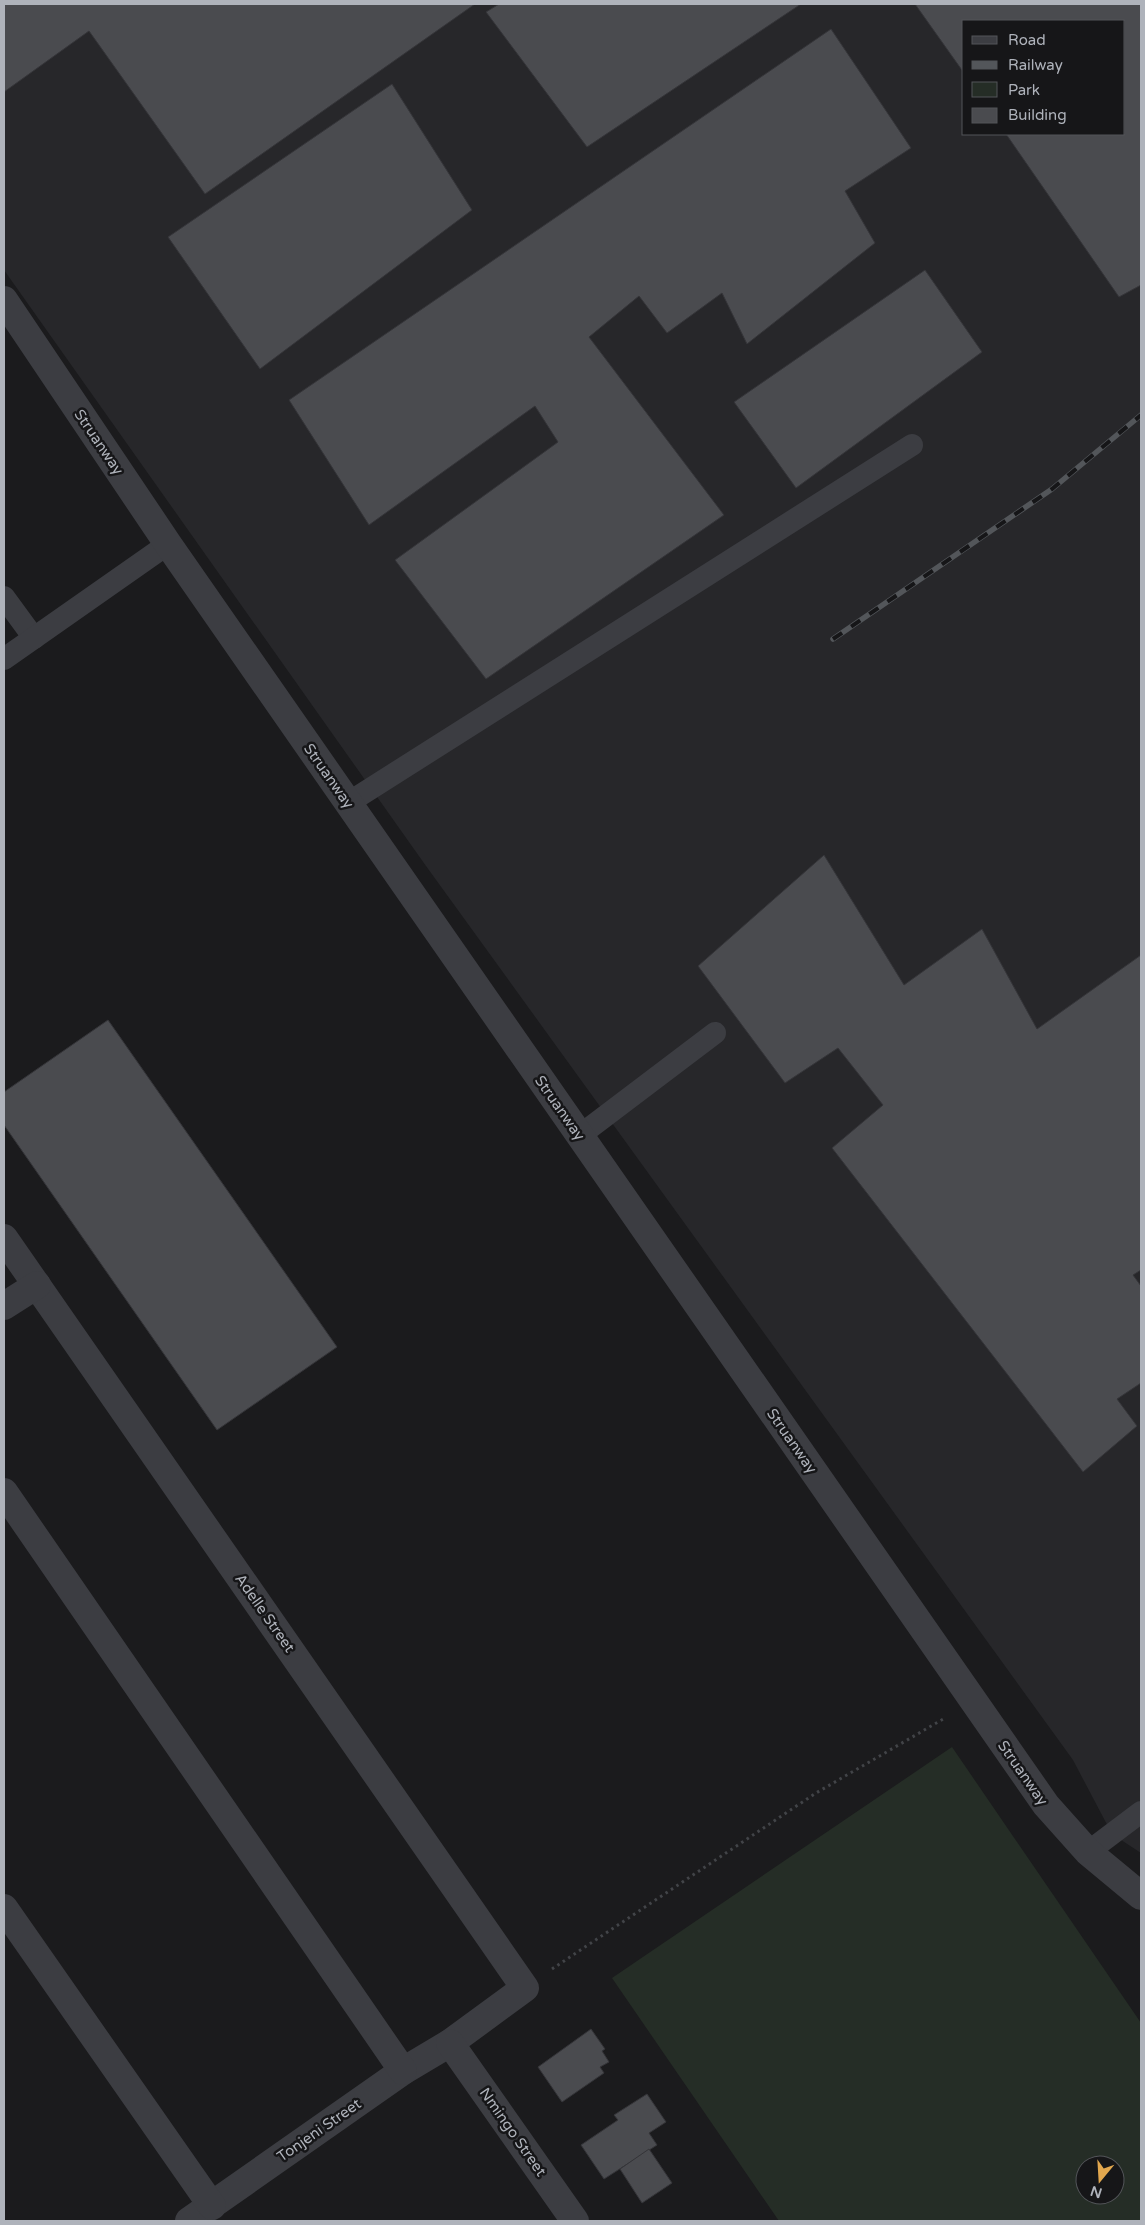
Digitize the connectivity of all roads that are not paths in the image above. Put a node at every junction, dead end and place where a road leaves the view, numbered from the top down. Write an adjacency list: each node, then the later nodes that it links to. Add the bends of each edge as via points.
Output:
1 (4, 300): 3 (street, Struanway)
2 (912, 445): 7 (lane)
3 (168, 544): 5 (lane); 7 (street, Struanway)
4 (4, 597): 5 (lane)
5 (34, 638): 6 (lane)
6 (4, 659)
7 (348, 803): 9 (street, Struanway)
8 (715, 1033): 9 (lane)
9 (580, 1136): 15 (street, Struanway, via 1046,1805)
10 (4, 1238): 11 (street, Adelle Street)
11 (37, 1285): 12 (street); 18 (street, Adelle Street)
12 (4, 1306)
13 (4, 1492): 20 (street)
14 (1141, 1812): 15 (lane)
15 (1088, 1852): 16 (street, Struanway)
16 (1141, 1896)
17 (4, 1908): 21 (street)
18 (525, 1988): 19 (street, Tonjeni Street)
19 (450, 2042): 20 (street, Tonjeni Street); 23 (street, Nmingo Street)
20 (403, 2071): 21 (street, Tonjeni Street)
21 (212, 2206): 22 (street, Tonjeni Street)
22 (189, 2221)
23 (575, 2221)

